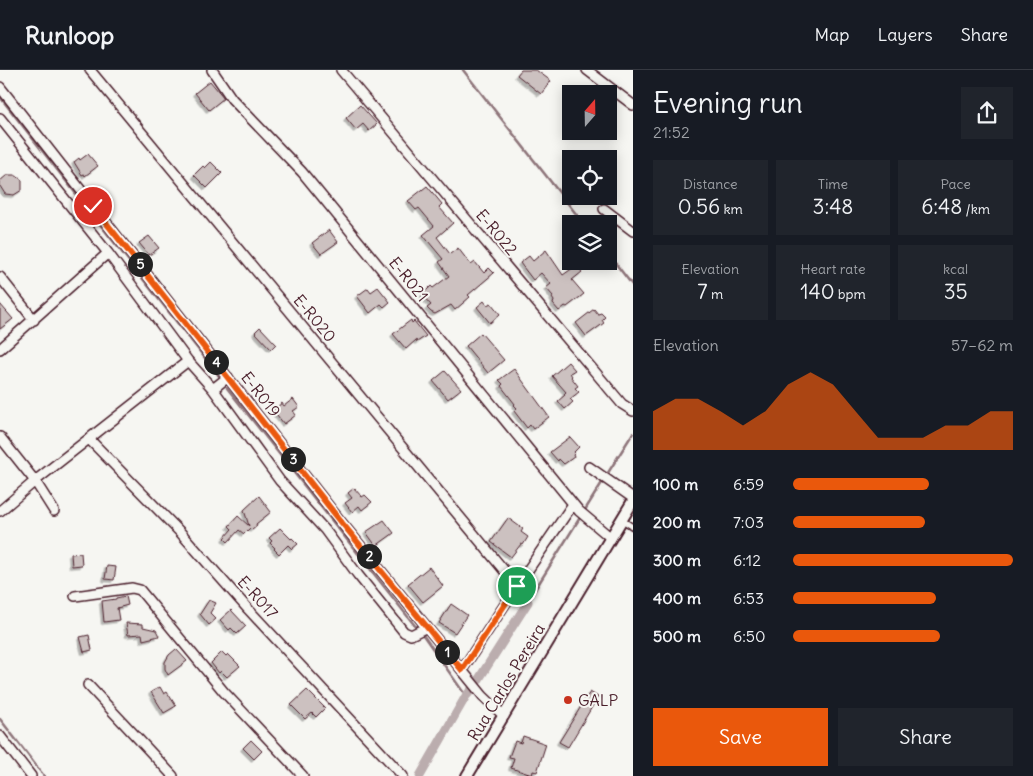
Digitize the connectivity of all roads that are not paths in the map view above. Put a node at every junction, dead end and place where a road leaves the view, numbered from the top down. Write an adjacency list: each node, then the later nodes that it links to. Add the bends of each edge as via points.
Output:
1 (90, 70): 29 (street, E-R020)
2 (212, 70): 25 (street, E-R021, via 232,100 302,172)
3 (341, 70): 17 (street, E-R022, via 622,404)
4 (587, 70): 6 (street)
5 (0, 87): 15 (street, E-R019)
6 (633, 105)
7 (0, 118): 10 (street)
8 (604, 209): 9 (street)
9 (633, 231)
10 (108, 253): 12 (street); 14 (street)
11 (0, 277): 12 (street)
12 (34, 320): 13 (street)
13 (0, 349)
14 (188, 361): 16 (street); 19 (street)
15 (228, 377): 16 (street); 31 (street, E-R019)
16 (212, 389): 31 (street, via 280,481 324,530 404,632 412,634)
17 (633, 411)
18 (0, 436): 21 (street)
19 (89, 439): 21 (street); 39 (street, E-R017, via 180,532 248,610)
20 (588, 467): 22 (street)
21 (34, 481): 23 (street); 24 (street)
22 (633, 499): 26 (street, Rua Carlos Pereira)
23 (0, 511)
24 (54, 511)
25 (579, 511): 28 (street, E-R021); 29 (street)
26 (621, 519): 27 (lane); 28 (street, Rua Carlos Pereira)
27 (633, 527)
28 (611, 538): 34 (street, Rua Carlos Pereira)
29 (517, 586): 32 (street)
30 (75, 596): 38 (street, via 132,588 140,590 224,692)
31 (427, 627): 32 (street, E-R019)
32 (462, 670): 34 (street, E-R019)
33 (88, 686): 37 (street)
34 (504, 716): 40 (street, Rua Carlos Pereira)
35 (0, 736): 36 (street)
36 (31, 776)
37 (173, 776)
38 (303, 776)
39 (404, 776)
40 (467, 776)

